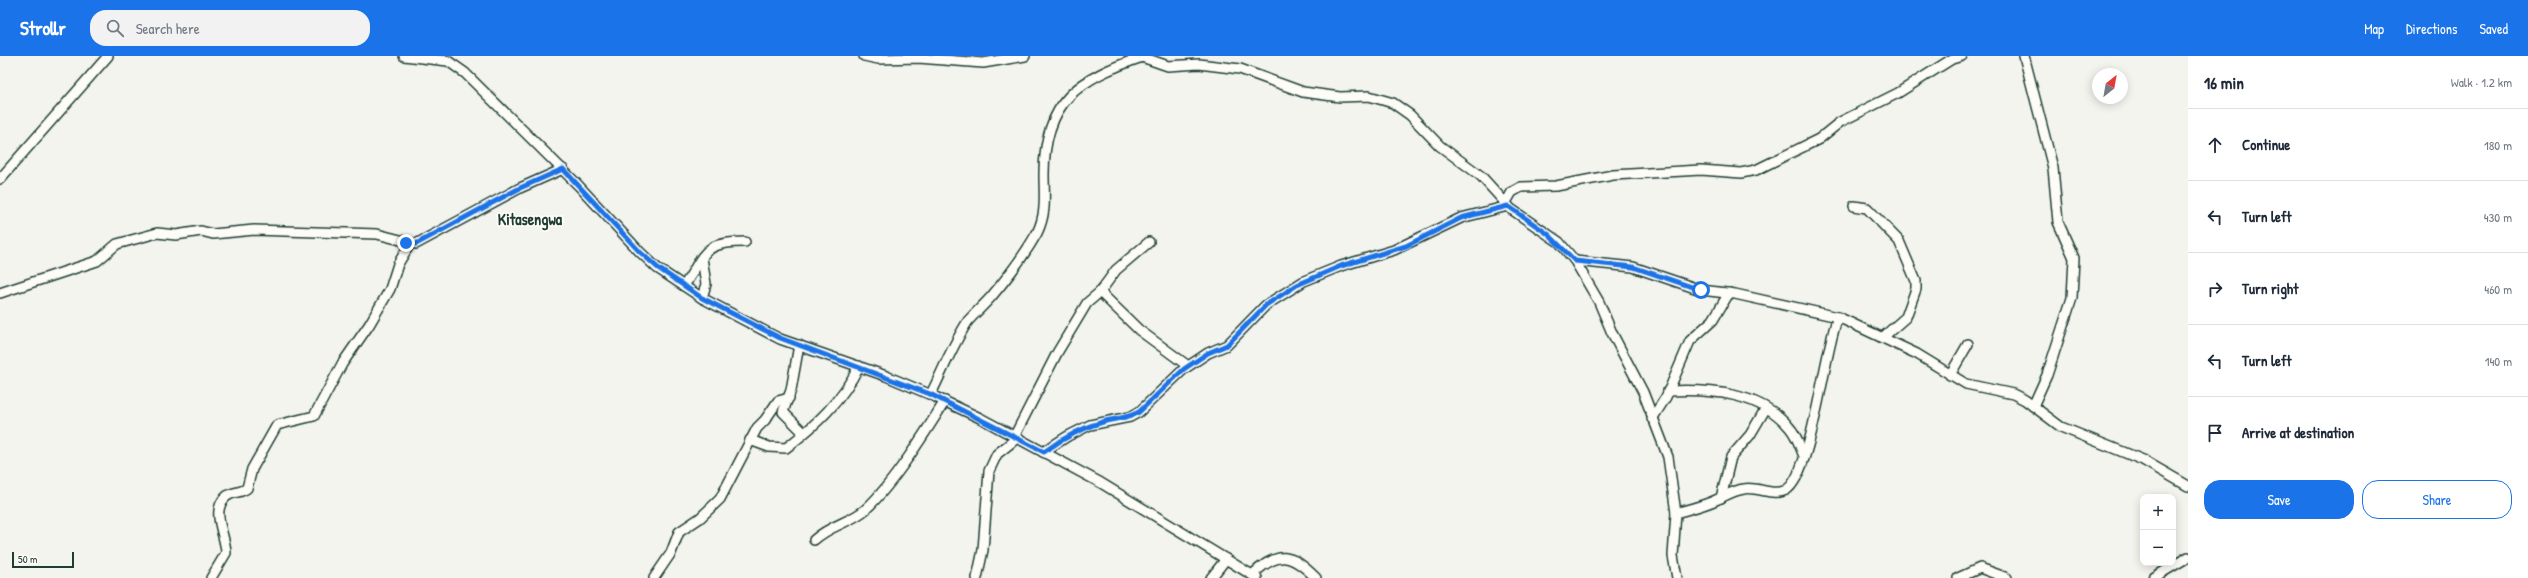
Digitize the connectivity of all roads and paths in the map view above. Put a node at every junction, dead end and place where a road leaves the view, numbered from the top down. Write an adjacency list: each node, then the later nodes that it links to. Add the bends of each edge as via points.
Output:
1 (108, 56): 10 (street)
2 (404, 56): 8 (street)
3 (864, 56): 4 (street, via 878,59 918,58 983,63)
4 (1025, 56)
5 (1962, 56): 11 (street, via 1952,59 1898,93 1840,122 1805,147 1756,170 1741,173 1680,171 1638,176 1613,175 1556,186 1521,188 1512,192)
6 (2024, 56): 34 (street, via 2053,168 2058,222 2074,258 2072,298 2047,375)
7 (1141, 57): 11 (street, via 1168,66 1199,64 1240,70 1304,92 1340,97 1369,96 1393,103 1410,115 1440,146 1481,176); 31 (street, via 1088,80 1078,86 1064,101 1052,125 1048,142 1044,172 1046,210 1041,222 1013,271 970,320)
8 (446, 59): 9 (street, via 475,82)
9 (563, 169): 15 (street, via 520,188 416,244); 18 (street, via 640,252)
10 (0, 179)
11 (1506, 205): 17 (street, via 1548,234); 28 (street, via 1461,218 1394,250 1312,276 1266,305 1227,345)
12 (1854, 206): 24 (street, via 1867,208 1899,241 1916,281 1916,290 1906,317)
13 (745, 242): 16 (street, via 715,244 706,250)
14 (1149, 242): 19 (street, via 1113,273)
15 (410, 244): 20 (street, via 377,234 254,230 213,234 201,231 176,235 157,233 117,244 97,261); 49 (street, via 398,264 390,289 342,364 314,416 277,425 252,469 247,488 231,494 223,501 219,520 226,553)
16 (702, 258): 18 (street); 22 (street, via 706,284)
17 (1575, 261): 21 (street, via 1633,267 1680,284); 36 (street, via 1599,302 1643,392)
18 (684, 286): 22 (street)
19 (1100, 292): 28 (street, via 1139,330); 38 (street, via 1086,303 1067,334)
20 (0, 293)
21 (1729, 293): 23 (street); 30 (street, via 1712,320 1690,341)
22 (702, 298): 26 (street, via 756,328)
23 (1838, 317): 24 (street); 41 (street, via 1830,339)
24 (1882, 338): 29 (street, via 1917,354)
25 (1968, 344): 29 (street)
26 (799, 345): 27 (street); 32 (street)
27 (858, 366): 31 (street); 37 (street, via 842,397)
28 (1188, 366): 40 (street, via 1134,416 1090,426 1068,436)
29 (1950, 375): 34 (street, via 1972,386 2013,394)
30 (1668, 392): 35 (street, via 1718,392); 36 (street)
31 (931, 394): 33 (street)
32 (789, 398): 37 (street, via 784,412); 39 (street, via 778,401)
33 (945, 402): 38 (street); 45 (street, via 874,501 859,515 834,525)
34 (2033, 406): 42 (street, via 2061,427 2143,460)
35 (1766, 408): 41 (street, via 1791,429); 43 (street, via 1750,435 1732,457)
36 (1652, 419): 44 (street, via 1668,457)
37 (804, 433): 39 (street, via 786,448 779,449)
38 (1015, 438): 40 (street); 51 (street, via 998,454 989,471 983,550)
39 (750, 440): 50 (street, via 720,498 700,518 679,532 671,553)
40 (1044, 452): 47 (street, via 1101,483)
41 (1804, 456): 43 (street, via 1796,476 1786,490 1769,492 1753,488 1744,489)
42 (2188, 486)
43 (1721, 498): 44 (street)
44 (1676, 512): 54 (street, via 1673,556)
45 (814, 540)
46 (2188, 557): 57 (street)
47 (1226, 559): 48 (street); 52 (street)
48 (1254, 577): 53 (street, via 1266,561 1284,558 1298,563)
49 (211, 578)
50 (654, 578)
51 (978, 578)
52 (1211, 578)
53 (1316, 578)
54 (1677, 578)
55 (1958, 578): 56 (street, via 1980,568)
56 (2007, 578)
57 (2153, 578)

